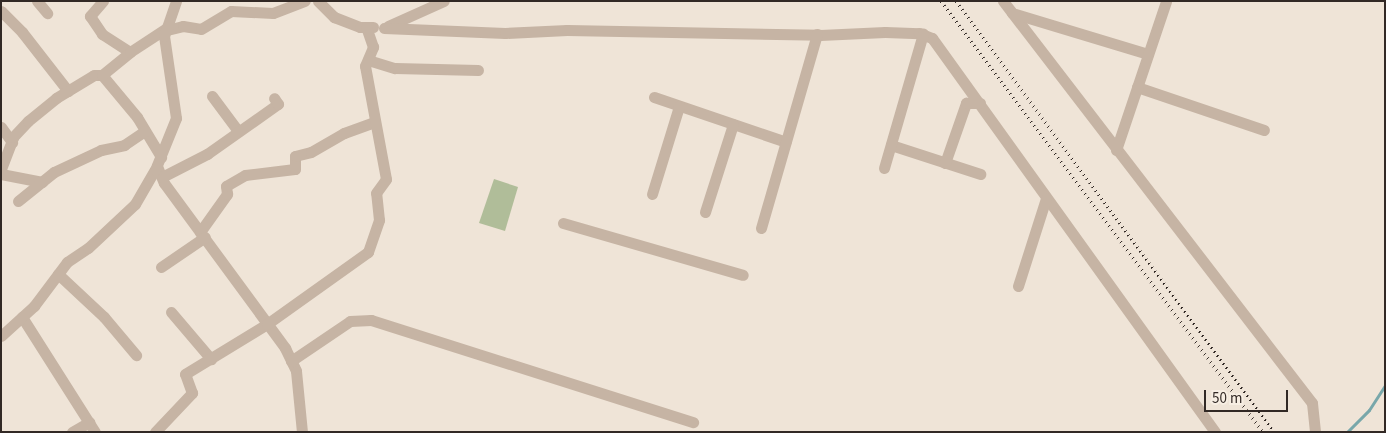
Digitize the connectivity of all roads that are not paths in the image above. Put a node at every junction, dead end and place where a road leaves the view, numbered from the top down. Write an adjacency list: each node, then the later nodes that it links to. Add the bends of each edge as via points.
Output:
1 (36, 1): 10 (street)
2 (103, 1): 17 (street, via 90,16 102,34)
3 (176, 1): 13 (street)
4 (305, 1): 13 (street, via 273,14 232,11 201,29)
5 (318, 1): 12 (street, via 334,17)
6 (444, 1): 14 (street)
7 (1002, 1): 11 (street)
8 (1166, 1): 18 (street)
9 (1, 11): 23 (street, via 22,32)
10 (47, 13)
11 (1012, 13): 18 (street); 38 (street)
12 (366, 27): 14 (street); 19 (street, via 373,47)
13 (167, 28): 17 (street); 39 (street, via 164,36 176,118)
14 (384, 28): 15 (street, via 505,33 567,30)
15 (817, 34): 16 (street); 36 (street)
16 (923, 34): 27 (street, via 932,38 952,62); 37 (street)
17 (130, 52): 21 (street)
18 (1148, 54): 22 (street)
19 (368, 60): 20 (street, via 395,68); 29 (street, via 365,66)
20 (478, 70)
21 (102, 75): 23 (street, via 94,74); 33 (street)
22 (1137, 87): 32 (street); 38 (street)
23 (68, 91): 35 (street, via 28,121)
24 (212, 96): 34 (street)
25 (654, 97): 28 (street)
26 (274, 98): 34 (street, via 278,104)
27 (980, 103): 40 (street, via 966,103); 48 (street)
28 (679, 106): 30 (street); 47 (street)
29 (375, 122): 53 (street, via 311,152 295,156 295,169 245,175 226,186 227,194); 60 (street, via 386,179 376,193 379,220 368,252)
30 (733, 124): 36 (street); 50 (street)
31 (1, 128): 35 (street)
32 (1264, 130)
33 (145, 131): 39 (street); 46 (street, via 124,146 83,157)
34 (238, 131): 45 (street, via 207,154)
35 (12, 142): 42 (street)
36 (786, 142): 52 (street)
37 (890, 145): 40 (street); 41 (street)
38 (1116, 150): 71 (street, via 1312,403)
39 (159, 162): 45 (street); 55 (street, via 135,204 88,248 67,262)
40 (945, 163): 44 (street)
41 (884, 168)
42 (1, 169)
43 (1, 174): 46 (street)
44 (980, 174)
45 (162, 177): 53 (street)
46 (42, 182): 49 (street)
47 (652, 194)
48 (1046, 198): 57 (street); 70 (street)
49 (18, 201)
50 (705, 212)
51 (563, 223): 56 (street)
52 (761, 228)
53 (202, 235): 54 (street); 60 (street)
54 (161, 267)
55 (58, 274): 59 (street); 62 (street, via 104,317)
56 (743, 275)
57 (1018, 286)
58 (172, 312): 63 (street)
59 (22, 317): 61 (street); 66 (street)
60 (267, 324): 63 (street); 64 (street)
61 (1, 336)
62 (136, 355)
63 (210, 359): 68 (street, via 185,374 192,393)
64 (291, 361): 65 (street, via 350,321 371,320); 69 (street, via 296,371)
65 (693, 422)
66 (92, 427): 67 (street)
67 (72, 432)
68 (155, 432)
69 (302, 432)
70 (1215, 432)
71 (1315, 432)

